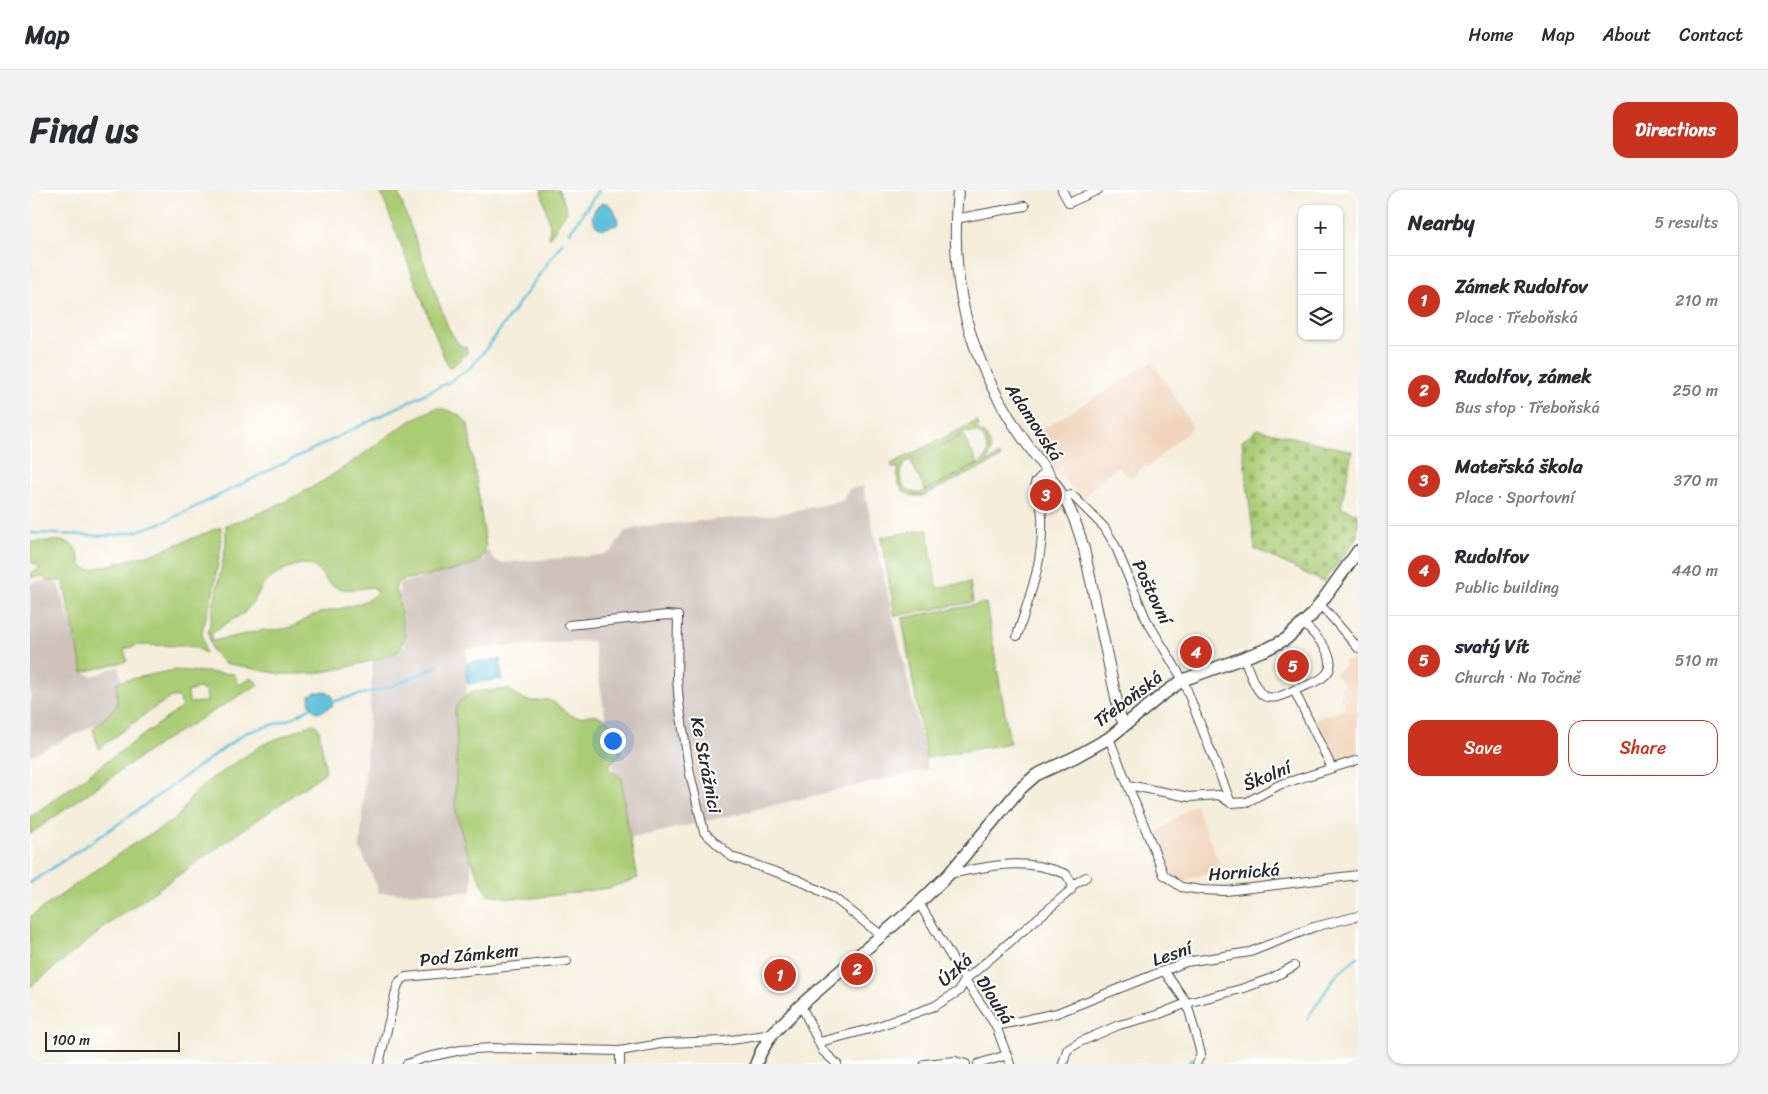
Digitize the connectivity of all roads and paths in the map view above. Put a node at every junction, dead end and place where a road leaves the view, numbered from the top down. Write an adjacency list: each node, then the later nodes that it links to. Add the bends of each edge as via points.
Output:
1 (958, 190): 5 (street, Adamovská)
2 (1062, 190): 3 (street, via 1069,203)
3 (1098, 190)
4 (1025, 206): 5 (street)
5 (955, 219): 6 (street, Adamovská, via 958,282 973,344 1002,406)
6 (1046, 471): 7 (street, Adamovská); 12 (street, via 1035,483 1042,517 1037,576)
7 (1067, 496): 15 (street, Poštovní, via 1104,527 1115,545 1146,619); 17 (street, Adamovská, via 1084,549 1120,716)
8 (1358, 551): 9 (main road, Třeboňská)
9 (1320, 605): 10 (main road, Třeboňská); 13 (street)
10 (1304, 624): 14 (main road, Třeboňská, via 1277,644); 16 (street, via 1327,649 1329,669 1321,678)
11 (569, 625): 29 (street, Ke Strážnici, via 678,616 679,703 690,774 704,832 732,857 799,880 834,898)
12 (1017, 636)
13 (1358, 648)
14 (1244, 658): 15 (main road, Třeboňská); 16 (street, via 1257,689 1264,696 1278,697)
15 (1182, 680): 17 (main road, Třeboňská); 22 (street, Poštovní)
16 (1294, 690): 20 (street)
17 (1125, 725): 18 (main road, Třeboňská)
18 (1109, 738): 21 (street, Hornická); 23 (main road, Třeboňská, via 1036,775)
19 (1358, 760): 20 (street, Školní)
20 (1332, 768): 22 (street, Školní, via 1279,785 1247,802)
21 (1128, 785): 22 (street, Školní, via 1189,797 1219,795); 24 (street, Hornická, via 1164,874 1181,887 1226,891)
22 (1230, 803)
23 (949, 874): 26 (street, via 1024,863 1066,874); 27 (main road, Třeboňská)
24 (1358, 875)
25 (1086, 877): 26 (street, Úzká)
26 (1073, 885): 33 (street, Úzká)
27 (918, 903): 29 (main road, Třeboňská); 33 (street, Dlouhá)
28 (1358, 916): 32 (street, Lesní, via 1314,927 1250,952 1196,960)
29 (881, 935): 35 (main road, Třeboňská)
30 (567, 961): 41 (street, Pod Zámkem, via 406,977 397,987)
31 (1294, 966): 34 (street, via 1241,989)
32 (1164, 972): 34 (street); 36 (street, Lesní, via 1057,1013)
33 (965, 980): 36 (street, Dlouhá); 38 (street, Úzká, via 959,992 935,1006 870,1029)
34 (1187, 1003): 50 (street, via 1119,1025 1080,1042 1067,1050); 51 (street, via 1201,1054)
35 (801, 1005): 37 (main road, Třeboňská); 38 (street)
36 (996, 1026): 40 (street, Dlouhá)
37 (772, 1034): 39 (street); 44 (main road, Třeboňská)
38 (820, 1042): 45 (street)
39 (620, 1051): 42 (street, via 477,1049 446,1053); 43 (street)
40 (1007, 1055): 48 (street); 49 (street, Dlouhá)
41 (379, 1064)
42 (407, 1064)
43 (620, 1064)
44 (756, 1064)
45 (837, 1064)
46 (925, 1064): 47 (street, via 955,1061)
47 (966, 1064)
48 (978, 1064)
49 (1010, 1064)
50 (1063, 1064)
51 (1196, 1064)

